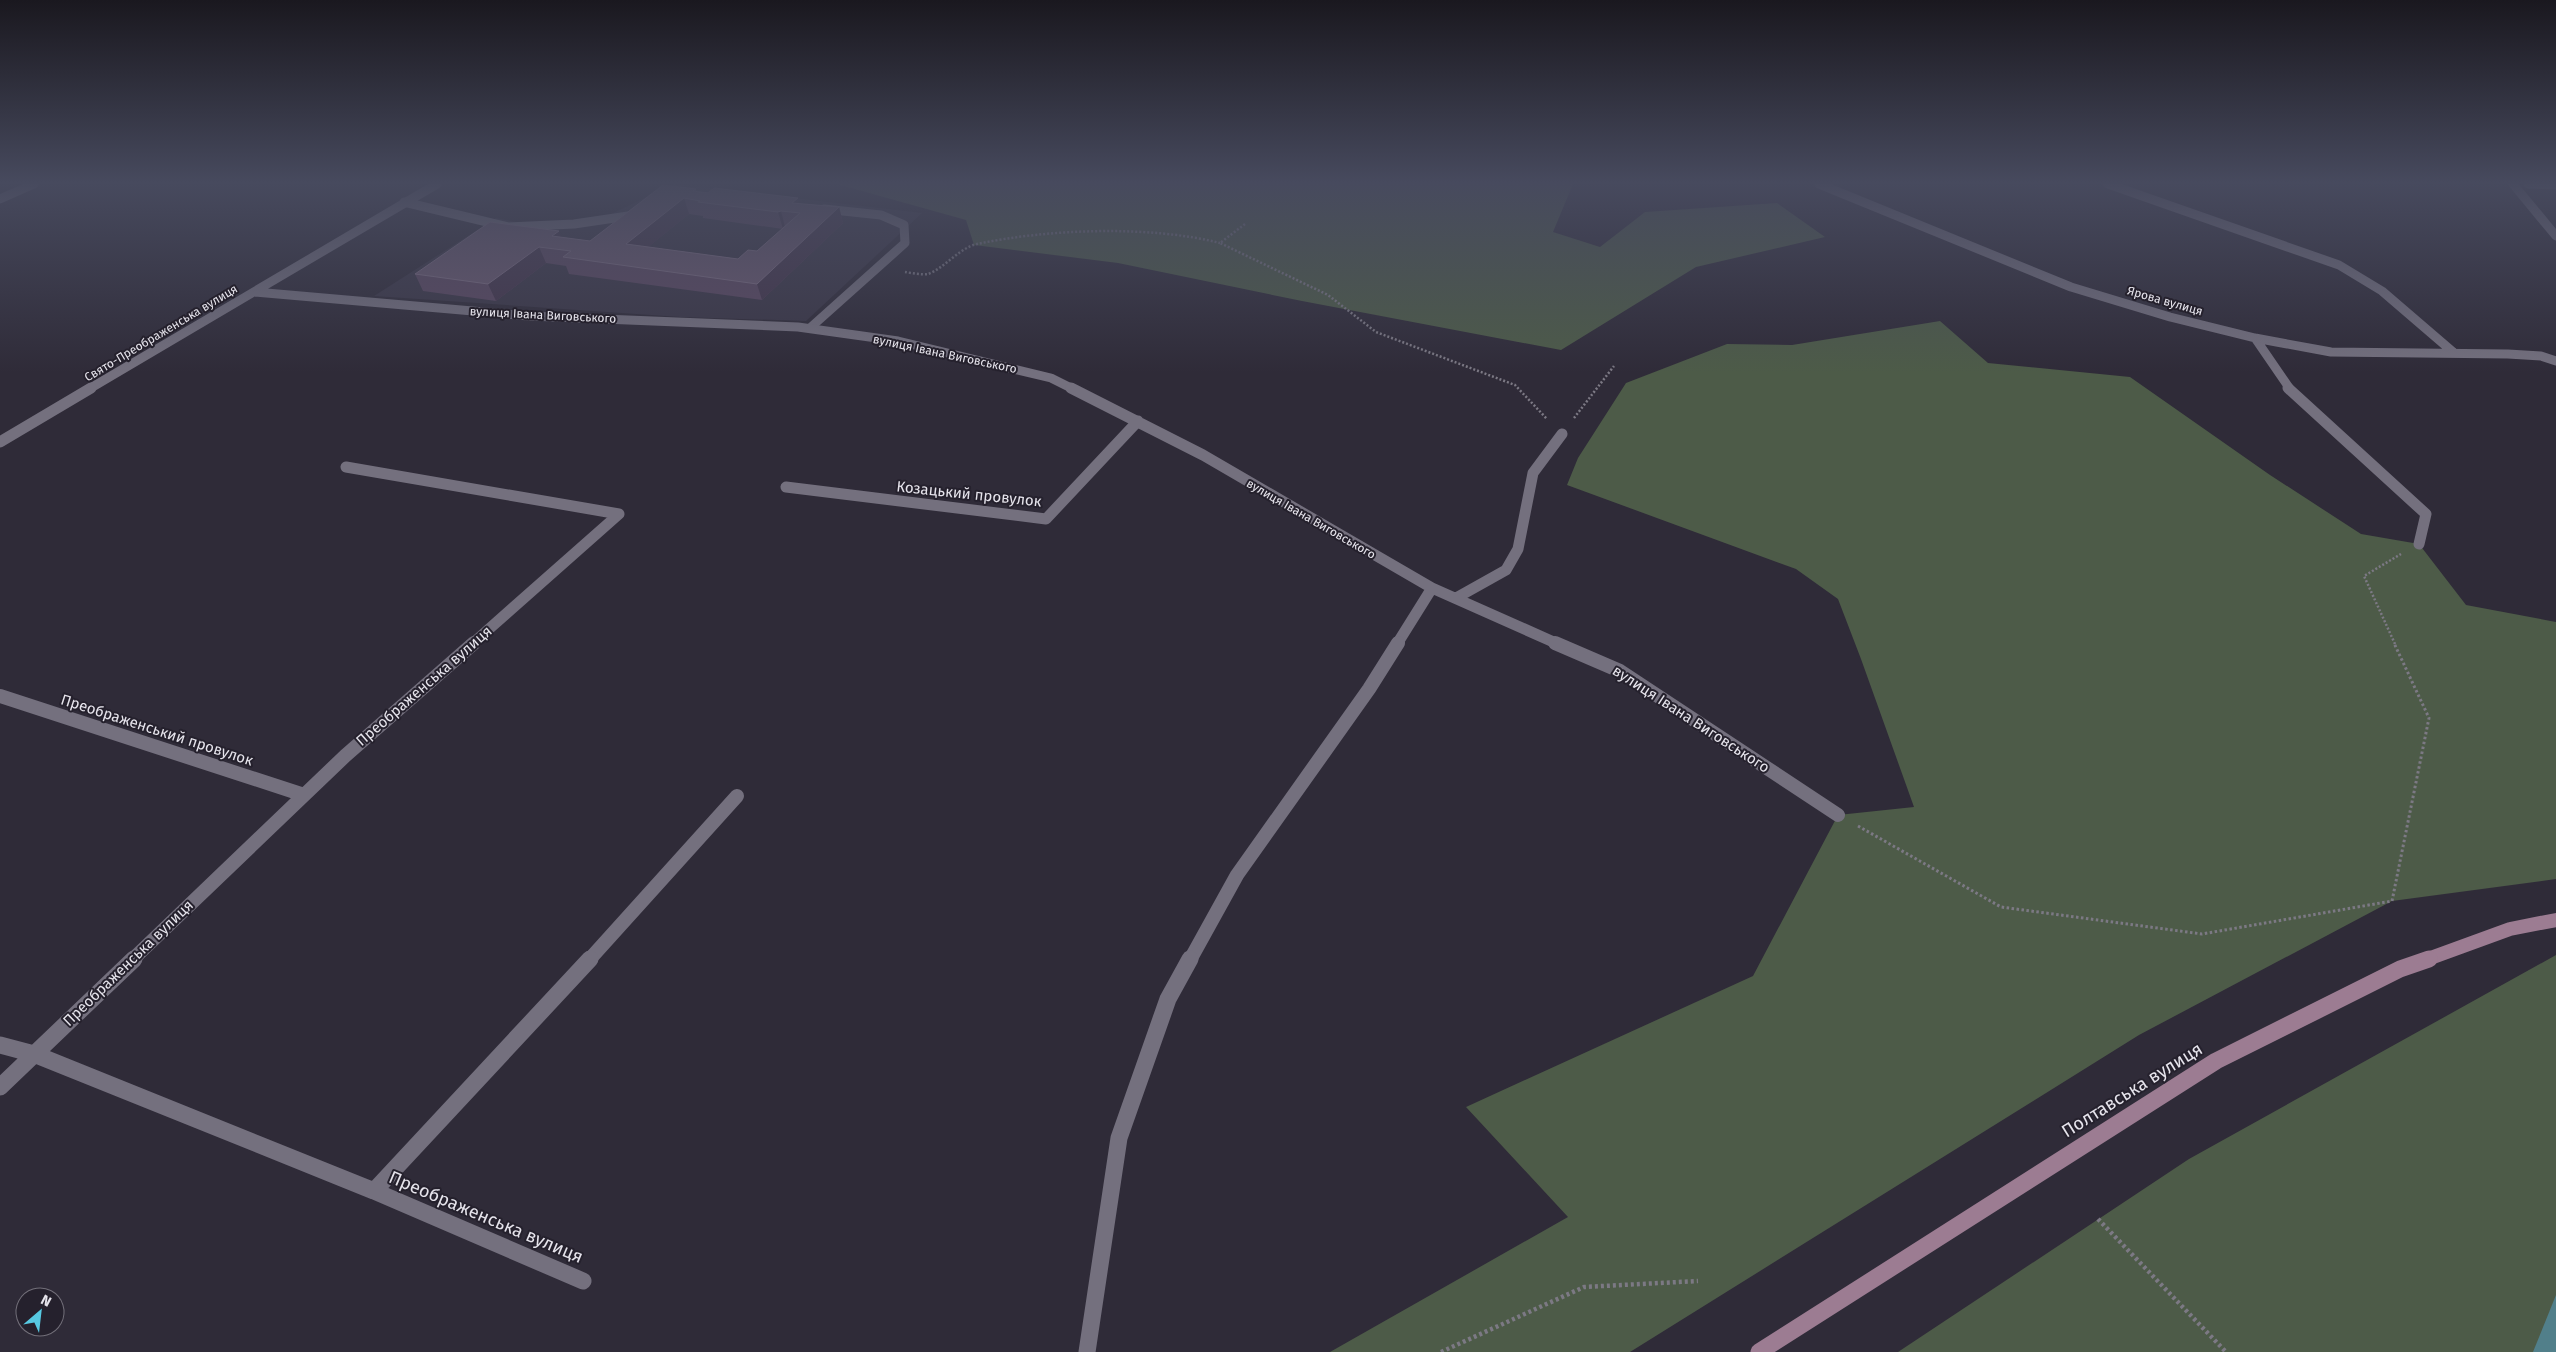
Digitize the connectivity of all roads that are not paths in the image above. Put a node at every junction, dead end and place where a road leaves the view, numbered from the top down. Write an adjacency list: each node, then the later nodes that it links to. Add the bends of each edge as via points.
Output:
1 (329, 247): 5 (street, Свято-Преображенська вулиця)
2 (900, 247): 6 (street)
3 (1969, 247): 7 (street, Ярова вулиця, via 2071,287)
4 (2288, 247): 8 (street, via 2339,265 2382,291)
5 (255, 292): 6 (street, вулиця Івана Виговського, via 529,316); 14 (street, Свято-Преображенська вулиця)
6 (810, 328): 12 (street, вулиця Івана Виговського, via 898,341 1051,378)
7 (2254, 338): 8 (street, Ярова вулиця, via 2331,352); 17 (street, via 2285,385 2426,514)
8 (2453, 352): 10 (street, Ярова вулиця)
9 (2556, 352): 10 (street)
10 (2541, 356): 11 (street)
11 (2556, 361)
12 (1138, 421): 16 (street, Козацький провулок, via 1046,519); 18 (street, вулиця Івана Виговського)
13 (1562, 434): 19 (street, via 1533,473 1518,549 1506,570)
14 (0, 442)
15 (346, 467): 21 (street, Преображенська вулиця, via 619,514)
16 (786, 488)
17 (2419, 544)
18 (1432, 588): 19 (street, вулиця Івана Виговського); 30 (street, via 1369,689 1237,874 1168,999 1119,1138)
19 (1456, 598): 23 (street, вулиця Івана Виговського, via 1620,670)
20 (0, 696): 21 (street, Преображенський провулок)
21 (304, 795): 26 (street, Преображенська вулиця)
22 (737, 796): 28 (street, Преображенська вулиця)
23 (1838, 815)
24 (2556, 920): 31 (main road, Полтавська вулиця, via 2510,929 2400,969 2216,1061)
25 (0, 1045): 26 (street)
26 (34, 1054): 27 (street, Преображенська вулиця); 28 (street, Преображенська вулиця)
27 (0, 1086)
28 (374, 1191): 29 (street, Преображенська вулиця)
29 (583, 1281)
30 (1087, 1352)
31 (1759, 1352)

